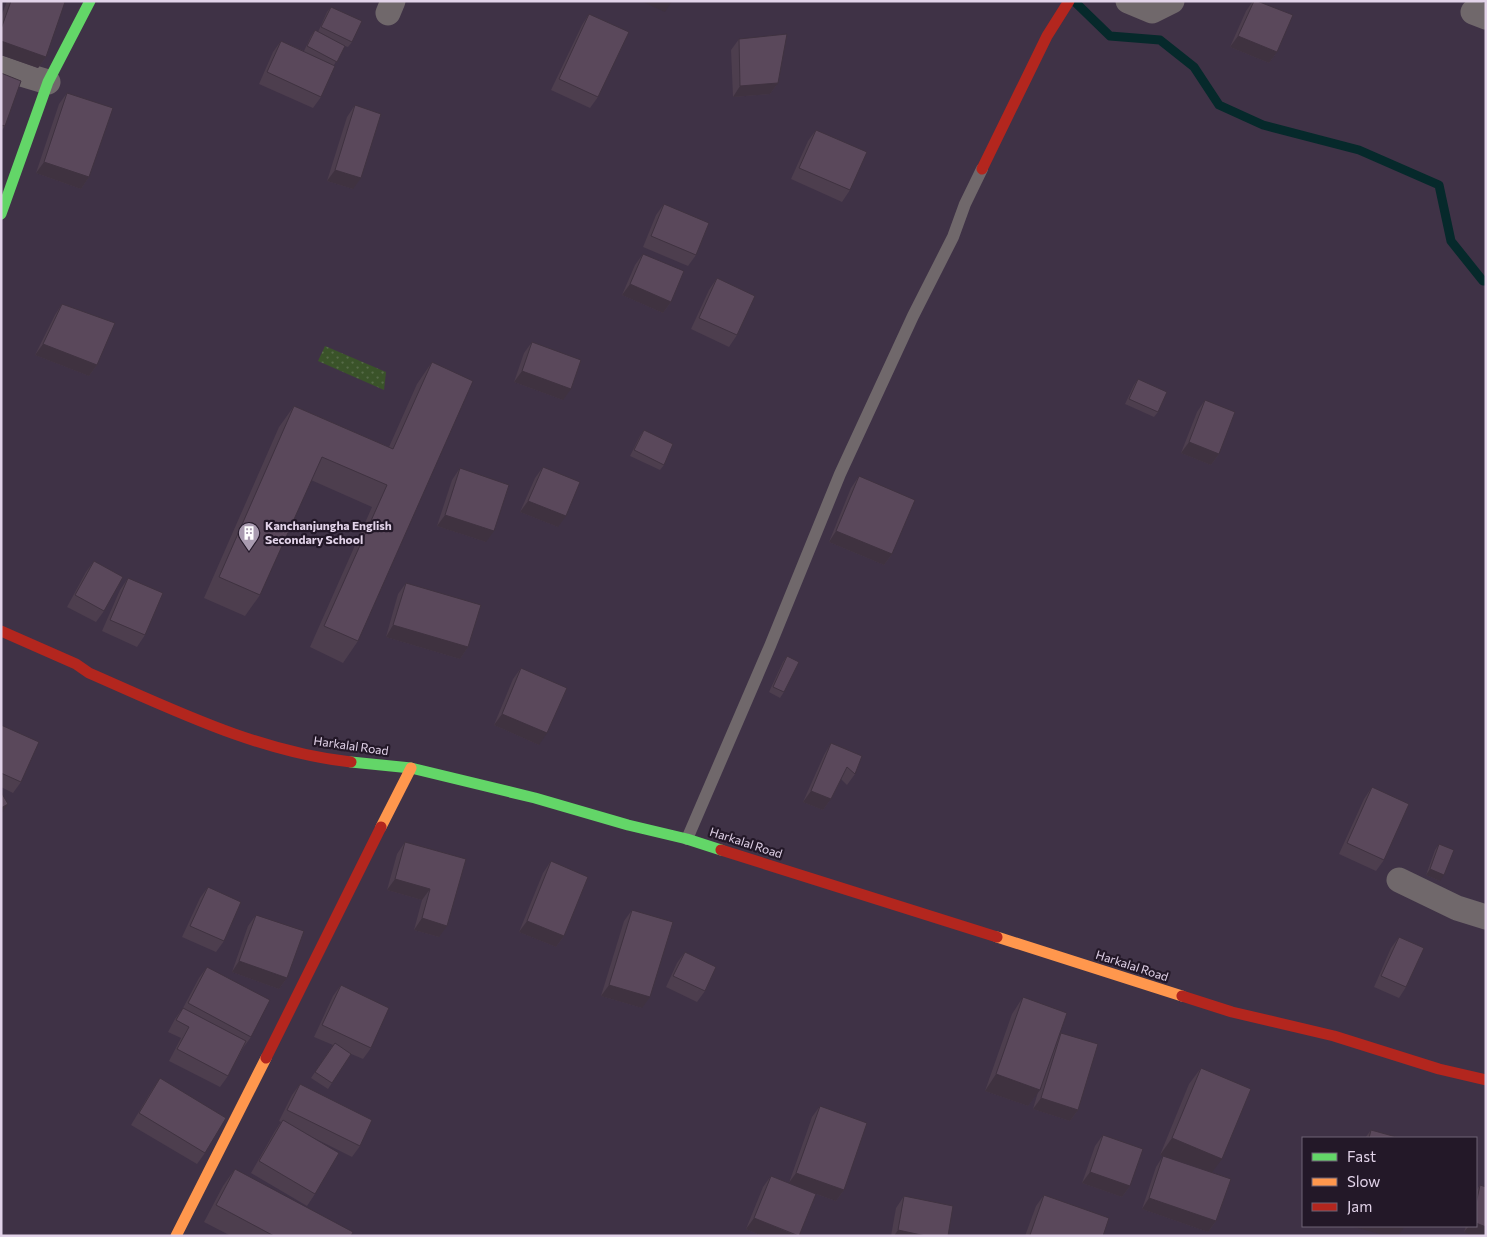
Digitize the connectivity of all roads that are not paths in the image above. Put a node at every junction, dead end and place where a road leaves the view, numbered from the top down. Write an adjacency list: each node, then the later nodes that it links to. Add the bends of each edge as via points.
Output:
1 (90, 1): 6 (street)
2 (1069, 1): 7 (street, via 1047,36)
3 (1128, 1): 4 (street, via 1152,11)
4 (1172, 1)
5 (1, 68): 6 (street)
6 (48, 82): 8 (street)
7 (982, 169): 11 (lane, via 840,474)
8 (1, 214)
9 (1, 631): 10 (street, Harkalal Road, via 221,730 285,750)
10 (411, 768): 11 (street, Harkalal Road); 15 (street)
11 (687, 839): 14 (street, Harkalal Road, via 1232,1012 1334,1036 1439,1070)
12 (1399, 880): 13 (street, via 1457,908)
13 (1486, 917)
14 (1486, 1080)
15 (176, 1236)

